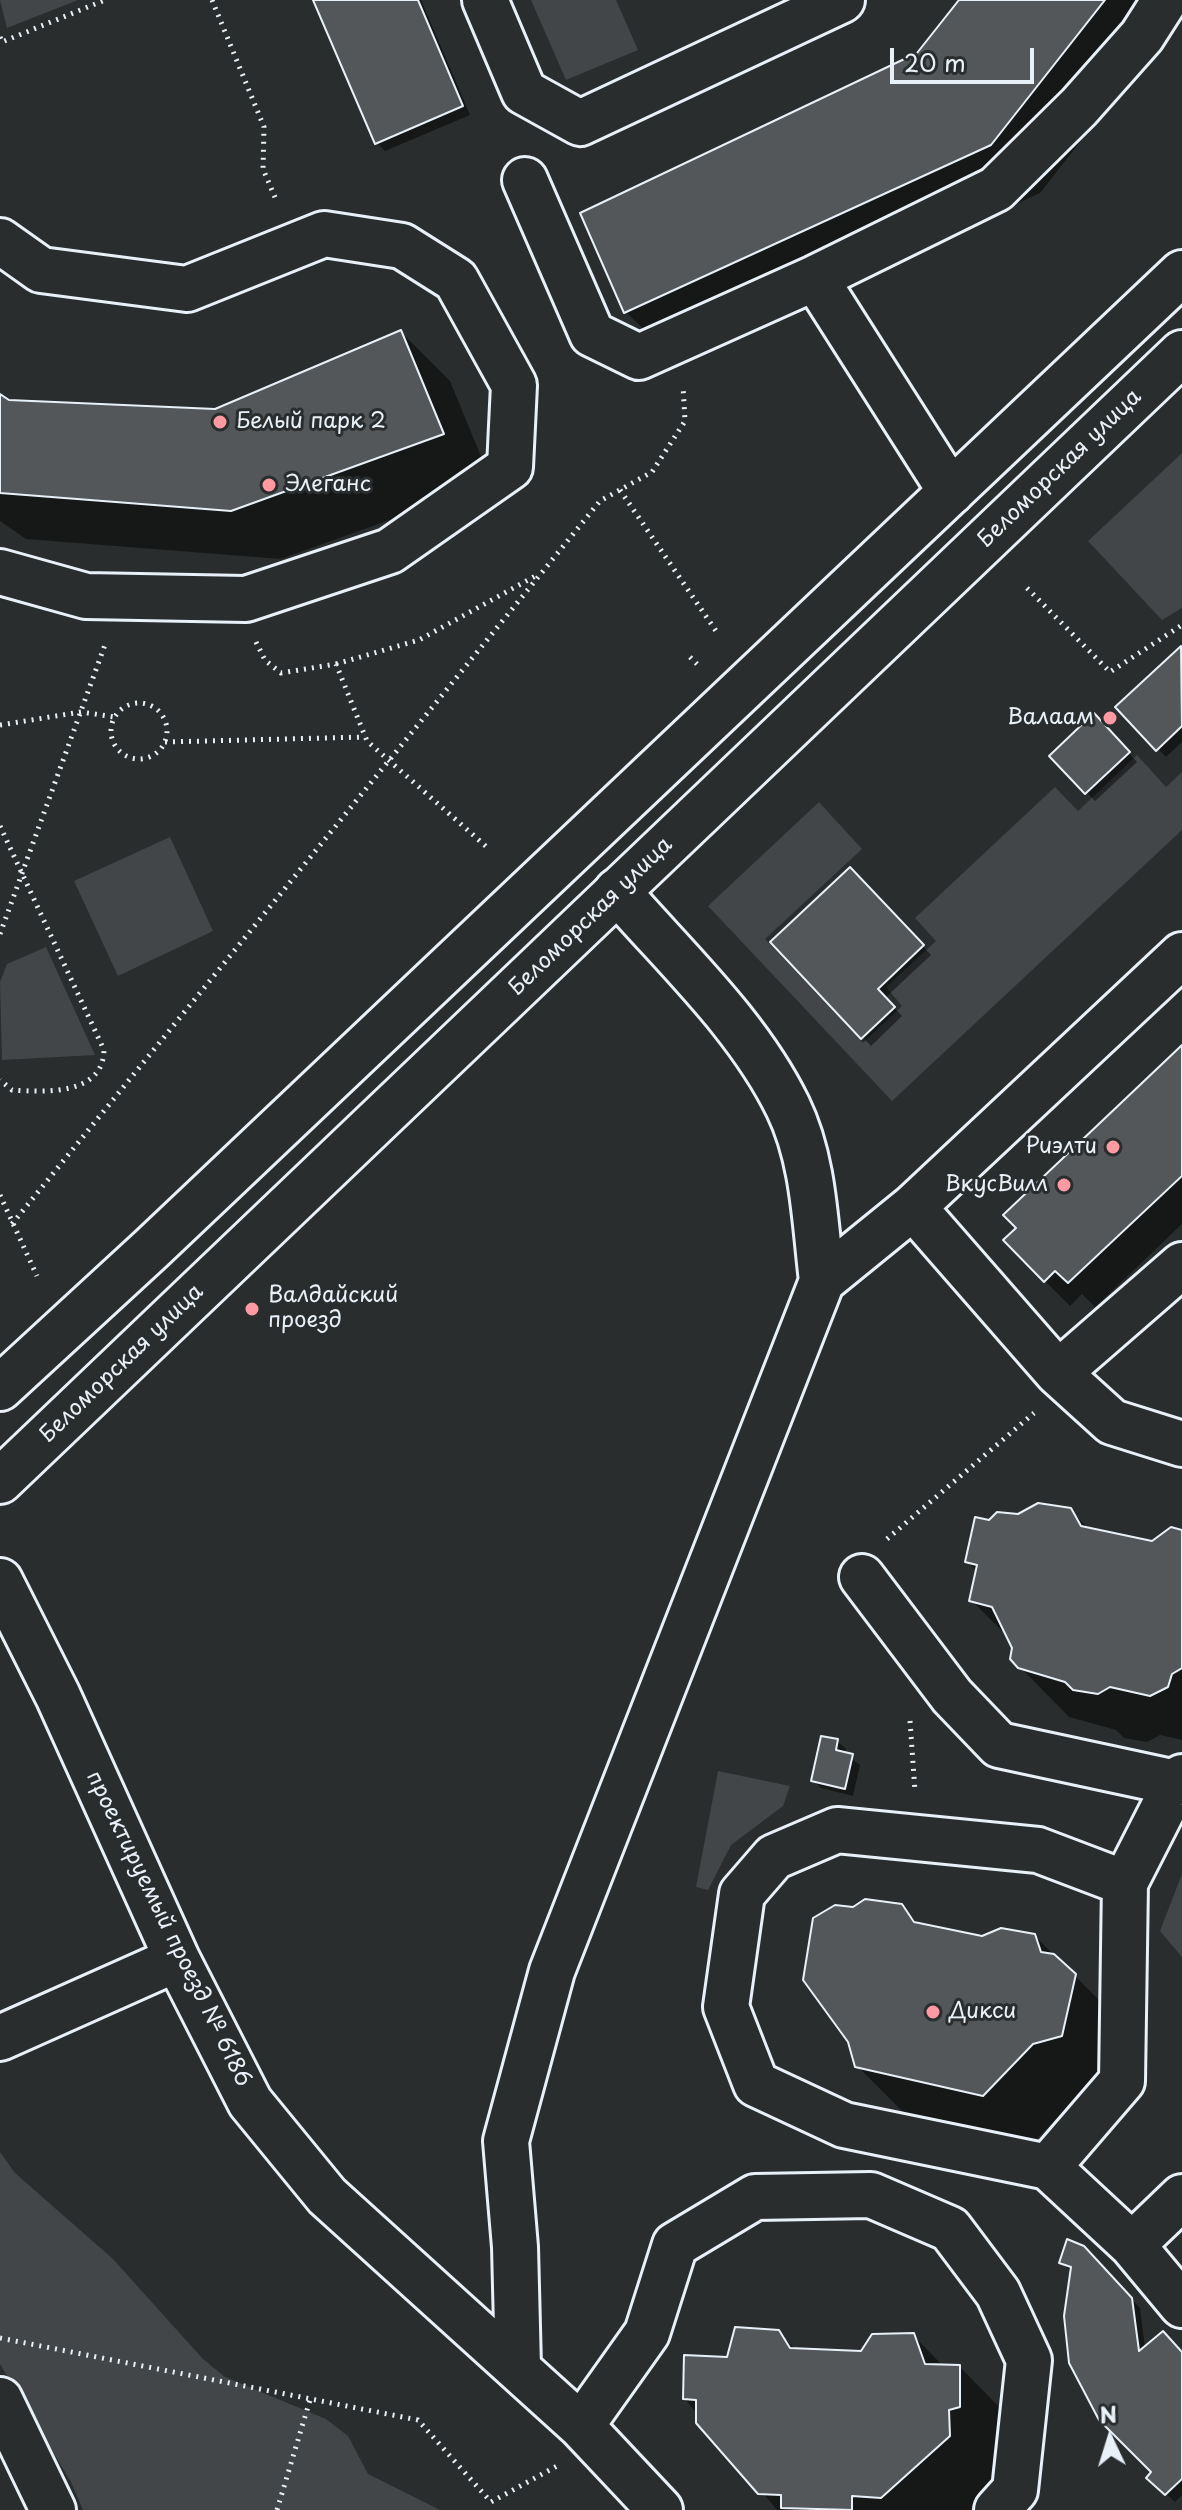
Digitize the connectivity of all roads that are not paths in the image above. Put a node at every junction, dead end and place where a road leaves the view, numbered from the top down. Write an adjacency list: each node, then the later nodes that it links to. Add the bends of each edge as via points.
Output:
1 (485, 0): 2 (main road, via 524,92 580,123)
2 (842, 0)
3 (1165, 0): 7 (main road, via 1142,36 1100,83 996,189)
4 (525, 180): 7 (main road, via 592,334 639,357)
5 (0, 241): 10 (main road, via 41,270 187,289 324,234 402,246 456,280 514,385 510,467 390,551 246,599 86,596)
6 (1182, 273): 9 (main road)
7 (815, 278): 9 (main road)
8 (1182, 353): 11 (main road, Беломорская улица)
9 (951, 492): 16 (main road)
10 (0, 572)
11 (617, 891): 15 (main road, via 746,1037 789,1109 807,1164); 19 (main road, Беломорская улица)
12 (1182, 955): 13 (main road)
13 (913, 1207): 15 (main road); 17 (main road)
14 (1182, 1265): 17 (main road)
15 (822, 1281): 30 (main road, via 552,1971 506,2141)
16 (6, 1380)
17 (1067, 1382): 18 (main road, via 1112,1422)
18 (1182, 1444)
19 (0, 1481)
20 (862, 1577): 22 (main road, via 952,1696 999,1745)
21 (0, 1581): 24 (main road, проектируемый проезд № 6186)
22 (1179, 1780): 23 (main road)
23 (1125, 1883): 26 (main road, via 1122,2081); 26 (main road, via 1038,1850 837,1830 774,1857 742,1894 726,2007 756,2084 844,2125)
24 (177, 1959): 25 (main road); 30 (main road, проектируемый проезд № 6186, via 250,2102 327,2196)
25 (0, 2038)
26 (1048, 2167): 28 (main road)
27 (1182, 2197): 28 (main road)
28 (1132, 2245): 29 (main road)
29 (1182, 2305)
30 (518, 2367): 32 (main road, проектируемый проезд № 6186)
31 (0, 2400): 33 (main road)
32 (590, 2434): 34 (main road, проектируемый проезд № 6186); 35 (main road, via 647,2333 675,2245 755,2197 871,2195 950,2229 998,2293 1029,2360 1015,2490)
33 (53, 2510)
34 (660, 2510)
35 (997, 2510)

